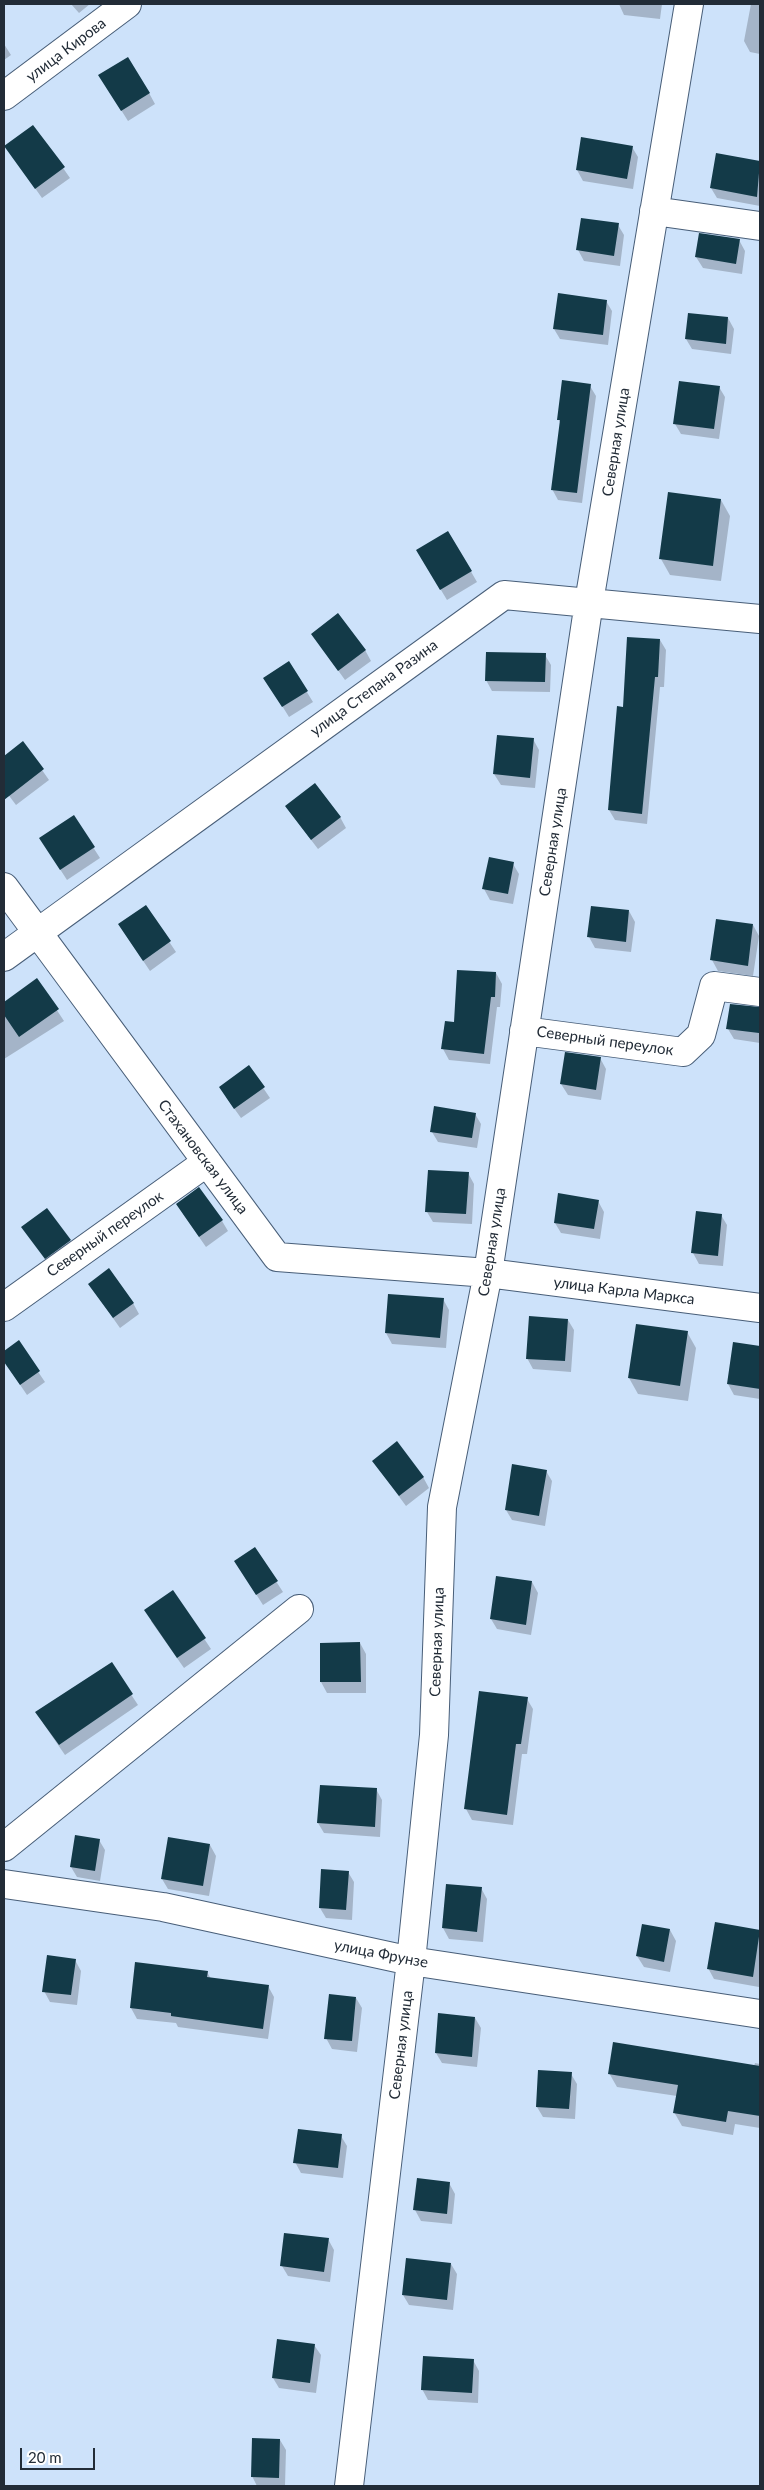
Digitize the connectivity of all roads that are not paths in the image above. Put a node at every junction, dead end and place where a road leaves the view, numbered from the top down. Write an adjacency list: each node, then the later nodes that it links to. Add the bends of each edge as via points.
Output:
1 (127, 4): 3 (street, улица Кирова)
2 (689, 4): 4 (street, Северная улица)
3 (4, 96)
4 (654, 211): 5 (street); 6 (street, Северная улица)
5 (760, 226)
6 (589, 602): 7 (street, улица Степана Разина); 9 (street, улица Степана Разина, via 504,595); 12 (street, Северная улица)
7 (760, 619)
8 (4, 887): 9 (street, Стахановская улица)
9 (36, 933): 10 (street, улица Степана Разина); 13 (street, Стахановская улица)
10 (4, 957)
11 (760, 992): 12 (street, Северный переулок, via 714,986 700,1036 683,1052)
12 (524, 1031): 14 (street, Северная улица)
13 (207, 1162): 14 (street, Стахановская улица, via 277,1257); 15 (street, Северный переулок)
14 (488, 1274): 16 (street, улица Карла Маркса); 20 (street, Северная улица, via 442,1507 434,1735)
15 (4, 1307)
16 (760, 1308)
17 (299, 1610): 18 (street)
18 (4, 1847)
19 (4, 1884): 20 (street, улица Фрунзе, via 164,1907)
20 (411, 1962): 21 (street, улица Фрунзе); 22 (street, Северная улица)
21 (760, 2014)
22 (348, 2486)

